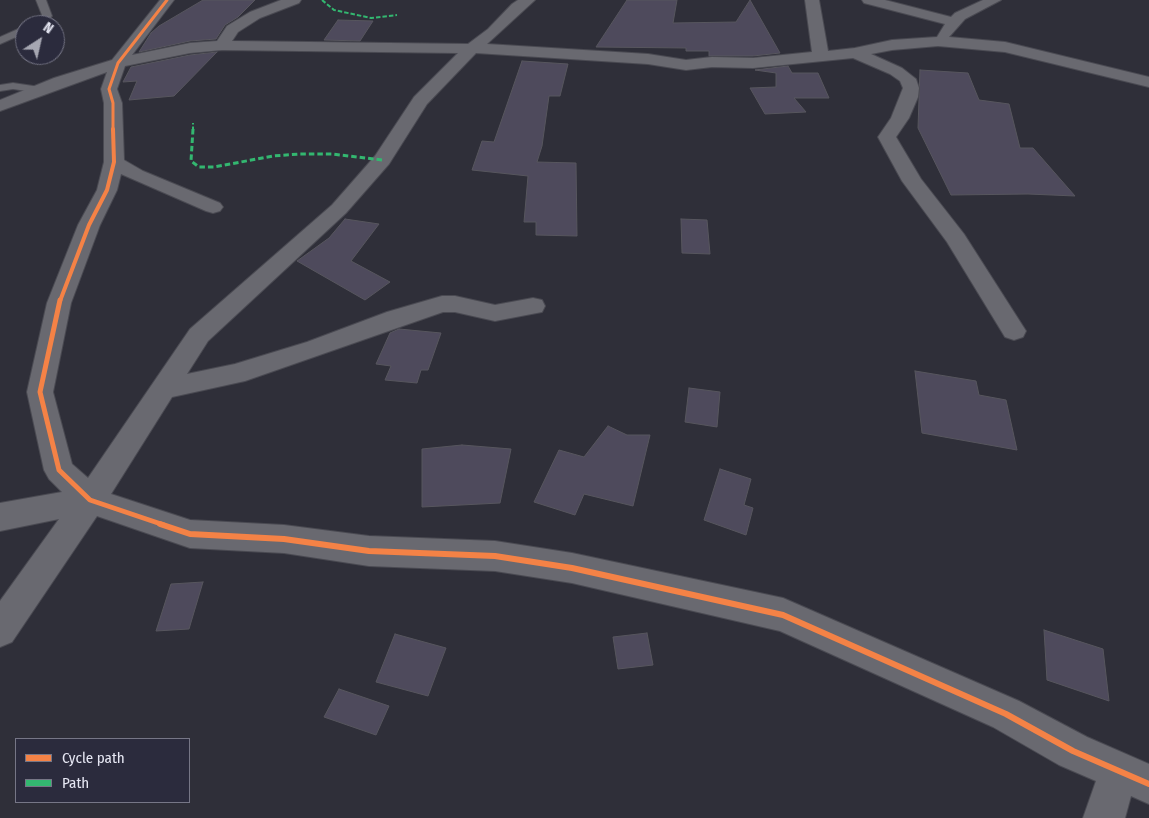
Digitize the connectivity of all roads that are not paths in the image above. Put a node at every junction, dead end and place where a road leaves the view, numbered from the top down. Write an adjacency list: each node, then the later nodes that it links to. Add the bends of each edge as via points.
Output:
1 (41, 0): 8 (lane)
2 (167, 0): 17 (street)
3 (294, 0): 13 (street, via 255,15 232,30)
4 (528, 0): 14 (street)
5 (812, 0): 16 (street)
6 (869, 0): 9 (street)
7 (994, 0): 9 (street)
8 (47, 15)
9 (953, 22): 12 (street)
10 (15, 34): 11 (lane)
11 (0, 41)
12 (938, 41): 15 (street, via 892,45); 18 (street, via 1006,47)
13 (222, 45): 14 (street); 17 (street)
14 (471, 50): 16 (street, via 510,49 648,59 686,65); 26 (street, via 420,101 382,160 339,209 199,335)
15 (855, 53): 16 (street); 25 (street, via 908,79 909,97 887,137 912,181 956,239)
16 (820, 56)
17 (118, 62): 20 (street); 22 (street, via 110,89)
18 (1146, 83)
19 (0, 88): 20 (lane, via 13,86)
20 (40, 90): 21 (street)
21 (0, 106)
22 (114, 162): 23 (street); 27 (street, via 107,190 89,225 59,303 40,392 59,470)
23 (212, 207)
24 (533, 306): 26 (street, via 495,312 442,304 236,374)
25 (1014, 331)
26 (162, 389): 27 (street)
27 (90, 500): 28 (street); 29 (street); 30 (street, via 190,534 284,539 369,551 495,556 572,568 783,615 1006,714 1073,751)
28 (0, 518)
29 (0, 630)
30 (1134, 777): 31 (street)
31 (1104, 818)

